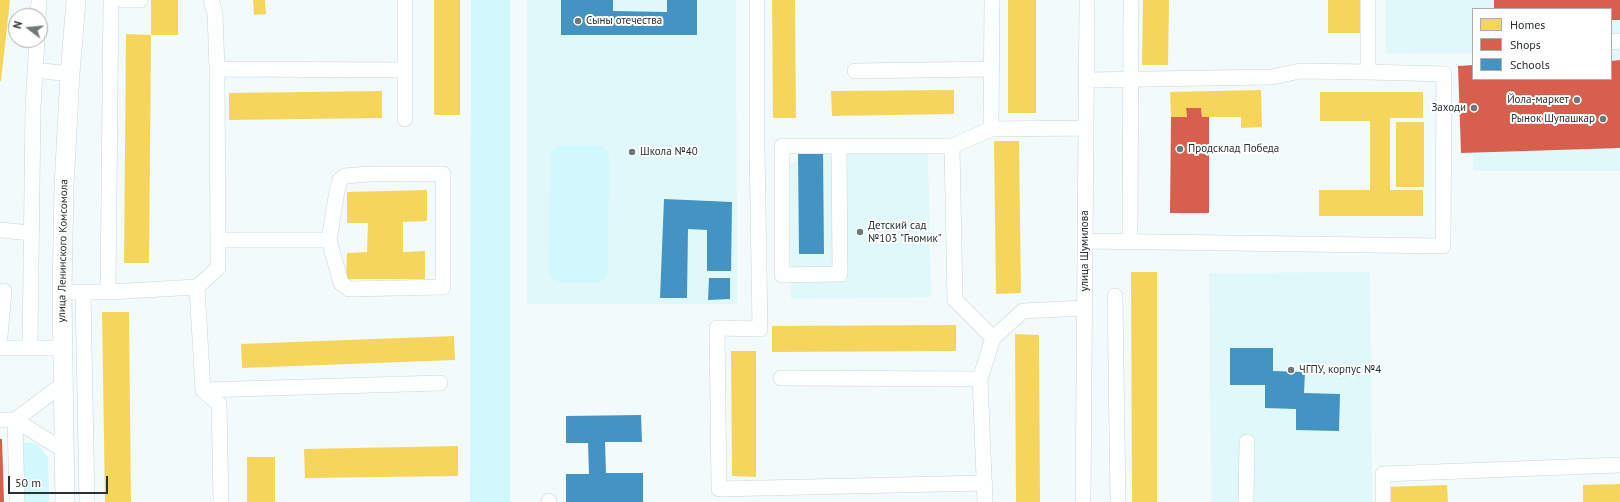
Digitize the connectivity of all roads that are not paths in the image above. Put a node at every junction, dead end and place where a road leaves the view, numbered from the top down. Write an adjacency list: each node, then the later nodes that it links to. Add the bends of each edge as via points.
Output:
1 (76, 0): 19 (main road, улица Ленинского Комсомола)
2 (111, 0): 39 (street)
3 (123, 0): 4 (street)
4 (140, 0)
5 (211, 0): 13 (street, via 215,12)
6 (405, 0): 16 (street)
7 (757, 0): 25 (street)
8 (992, 0): 14 (street)
9 (1087, 0): 20 (street, улица Шумилова)
10 (1131, 0): 21 (street)
11 (1368, 0): 18 (street)
12 (36, 48): 15 (street)
13 (217, 69): 16 (street); 31 (street)
14 (991, 69): 17 (street); 23 (street)
15 (35, 70): 19 (street); 30 (street)
16 (405, 70): 22 (street)
17 (855, 71)
18 (1368, 72): 21 (street, via 1300,71 1272,77); 34 (street, via 1444,74 1443,246)
19 (70, 74): 37 (main road, улица Ленинского Комсомола)
20 (1087, 80): 21 (street); 24 (street, улица Шумилова)
21 (1130, 80): 34 (street)
22 (404, 119)
23 (991, 128): 24 (street); 28 (street)
24 (1086, 128): 33 (street, улица Шумилова)
25 (757, 146): 26 (street); 56 (street, via 760,329 717,328 719,489)
26 (782, 146): 27 (street); 27 (street, via 782,274 840,274)
27 (839, 146): 28 (street)
28 (952, 146): 43 (street, via 955,300)
29 (0, 230): 30 (street)
30 (31, 233): 45 (street)
31 (218, 240): 32 (street); 35 (street, via 218,268)
32 (329, 240): 32 (street, via 341,283 350,289 443,287 443,174 345,176 340,180 337,191)
33 (1085, 241): 34 (street); 41 (street, улица Шумилова)
34 (1130, 241)
35 (198, 287): 39 (street); 51 (street)
36 (4, 291): 42 (street)
37 (62, 292): 38 (street); 46 (main road, улица Ленинского Комсомола)
38 (83, 292): 39 (street); 59 (street)
39 (108, 292)
40 (1115, 296): 63 (street)
41 (1085, 308): 43 (street, via 1022,311); 62 (street, улица Шумилова)
42 (0, 336)
43 (993, 338): 48 (street)
44 (0, 348): 45 (street)
45 (30, 348): 46 (street)
46 (62, 348): 50 (main road, улица Ленинского Комсомола)
47 (781, 378): 48 (street)
48 (980, 379): 56 (street)
49 (440, 383): 51 (street)
50 (63, 384): 52 (street); 54 (main road, улица Ленинского Комсомола)
51 (203, 390): 60 (street, via 219,404)
52 (7, 420): 54 (street); 57 (street)
53 (1247, 442): 64 (street)
54 (65, 451): 58 (main road, улица Ленинского Комсомола)
55 (1620, 465): 65 (street, via 1383,474)
56 (985, 483): 61 (street)
57 (17, 502)
58 (65, 502)
59 (87, 502)
60 (221, 502)
61 (985, 502)
62 (1083, 502)
63 (1118, 502)
64 (1246, 502)
65 (1383, 502)

